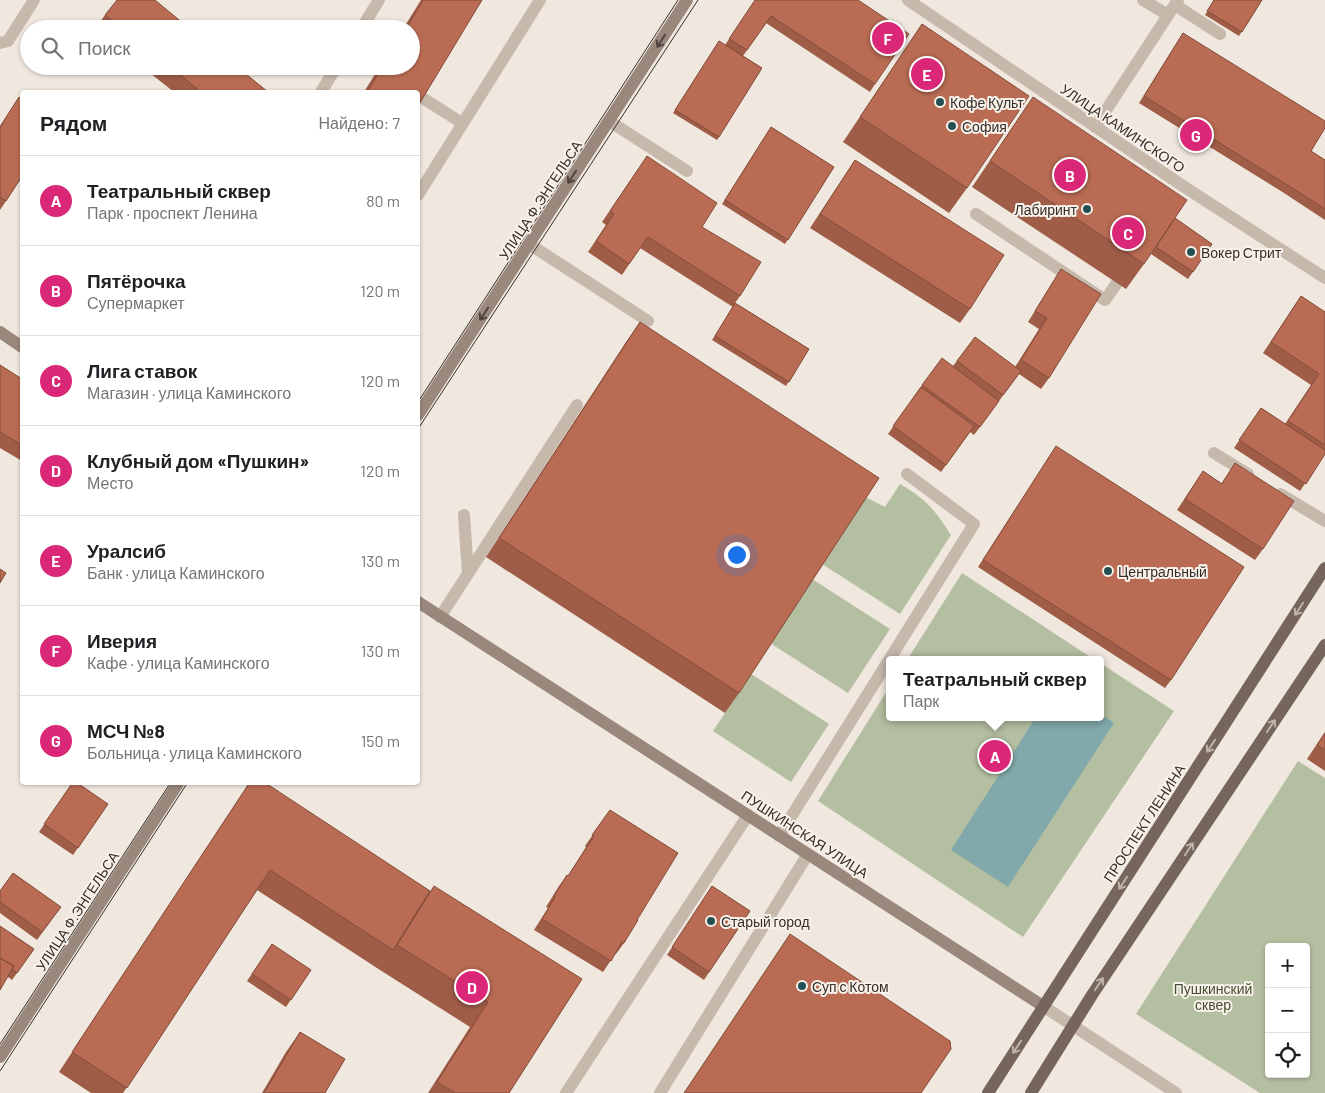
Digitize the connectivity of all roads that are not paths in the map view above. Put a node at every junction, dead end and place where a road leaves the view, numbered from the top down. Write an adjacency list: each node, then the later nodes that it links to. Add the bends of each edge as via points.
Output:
1 (34, 0): 8 (street)
2 (379, 0): 9 (street)
3 (540, 0): 17 (street)
4 (687, 0): 16 (street, УЛИЦА Ф.ЭНГЕЛЬСА, one-way to 16)
5 (908, 0): 18 (street, УЛИЦА КАМИНСКОГО)
6 (1142, 0): 7 (street)
7 (1174, 7): 11 (street); 18 (street)
8 (21, 20)
9 (367, 20)
10 (20, 22): 12 (street, via 8,41)
11 (1220, 34)
12 (0, 43)
13 (332, 75): 14 (street)
14 (322, 90)
15 (421, 97): 17 (street)
16 (609, 121): 19 (street); 24 (street, УЛИЦА Ф.ЭНГЕЛЬСА, one-way to 24)
17 (462, 123): 21 (street)
18 (1095, 127): 20 (street, УЛИЦА КАМИНСКОГО)
19 (687, 171)
20 (1183, 186): 22 (street); 25 (street, УЛИЦА КАМИНСКОГО)
21 (420, 192)
22 (1174, 199)
23 (976, 214): 26 (street, via 1106,300)
24 (529, 244): 27 (street); 31 (street, УЛИЦА Ф.ЭНГЕЛЬСА, one-way to 31)
25 (1325, 278)
26 (1117, 283)
27 (648, 321)
28 (0, 332): 29 (street)
29 (20, 346)
30 (578, 405): 37 (street)
31 (420, 413)
32 (1214, 453): 35 (street)
33 (907, 474): 41 (street, via 974,524)
34 (464, 515): 37 (street)
35 (1325, 521)
36 (1325, 568): 47 (main road, ПРОСПЕКТ ЛЕНИНА, one-way to 47)
37 (468, 574): 39 (street)
38 (420, 603): 39 (street, ПУШКИНСКАЯ УЛИЦА)
39 (440, 617): 44 (street, ПУШКИНСКАЯ УЛИЦА)
40 (1325, 645): 48 (main road, one-way to 40)
41 (892, 656)
42 (886, 666): 45 (street)
43 (177, 785): 49 (street, УЛИЦА Ф.ЭНГЕЛЬСА)
44 (748, 815): 45 (street, ПУШКИНСКАЯ УЛИЦА); 50 (street)
45 (780, 836): 46 (street, ПУШКИНСКАЯ УЛИЦА)
46 (808, 854): 47 (street, ПУШКИНСКАЯ УЛИЦА); 51 (street)
47 (1044, 1006): 48 (street, ПУШКИНСКАЯ УЛИЦА); 52 (main road, ПРОСПЕКТ ЛЕНИНА, one-way to 52)
48 (1073, 1025): 53 (main road); 54 (street, ПУШКИНСКАЯ УЛИЦА)
49 (0, 1057)
50 (566, 1093)
51 (660, 1093)
52 (988, 1093)
53 (1031, 1093)
54 (1176, 1093)

